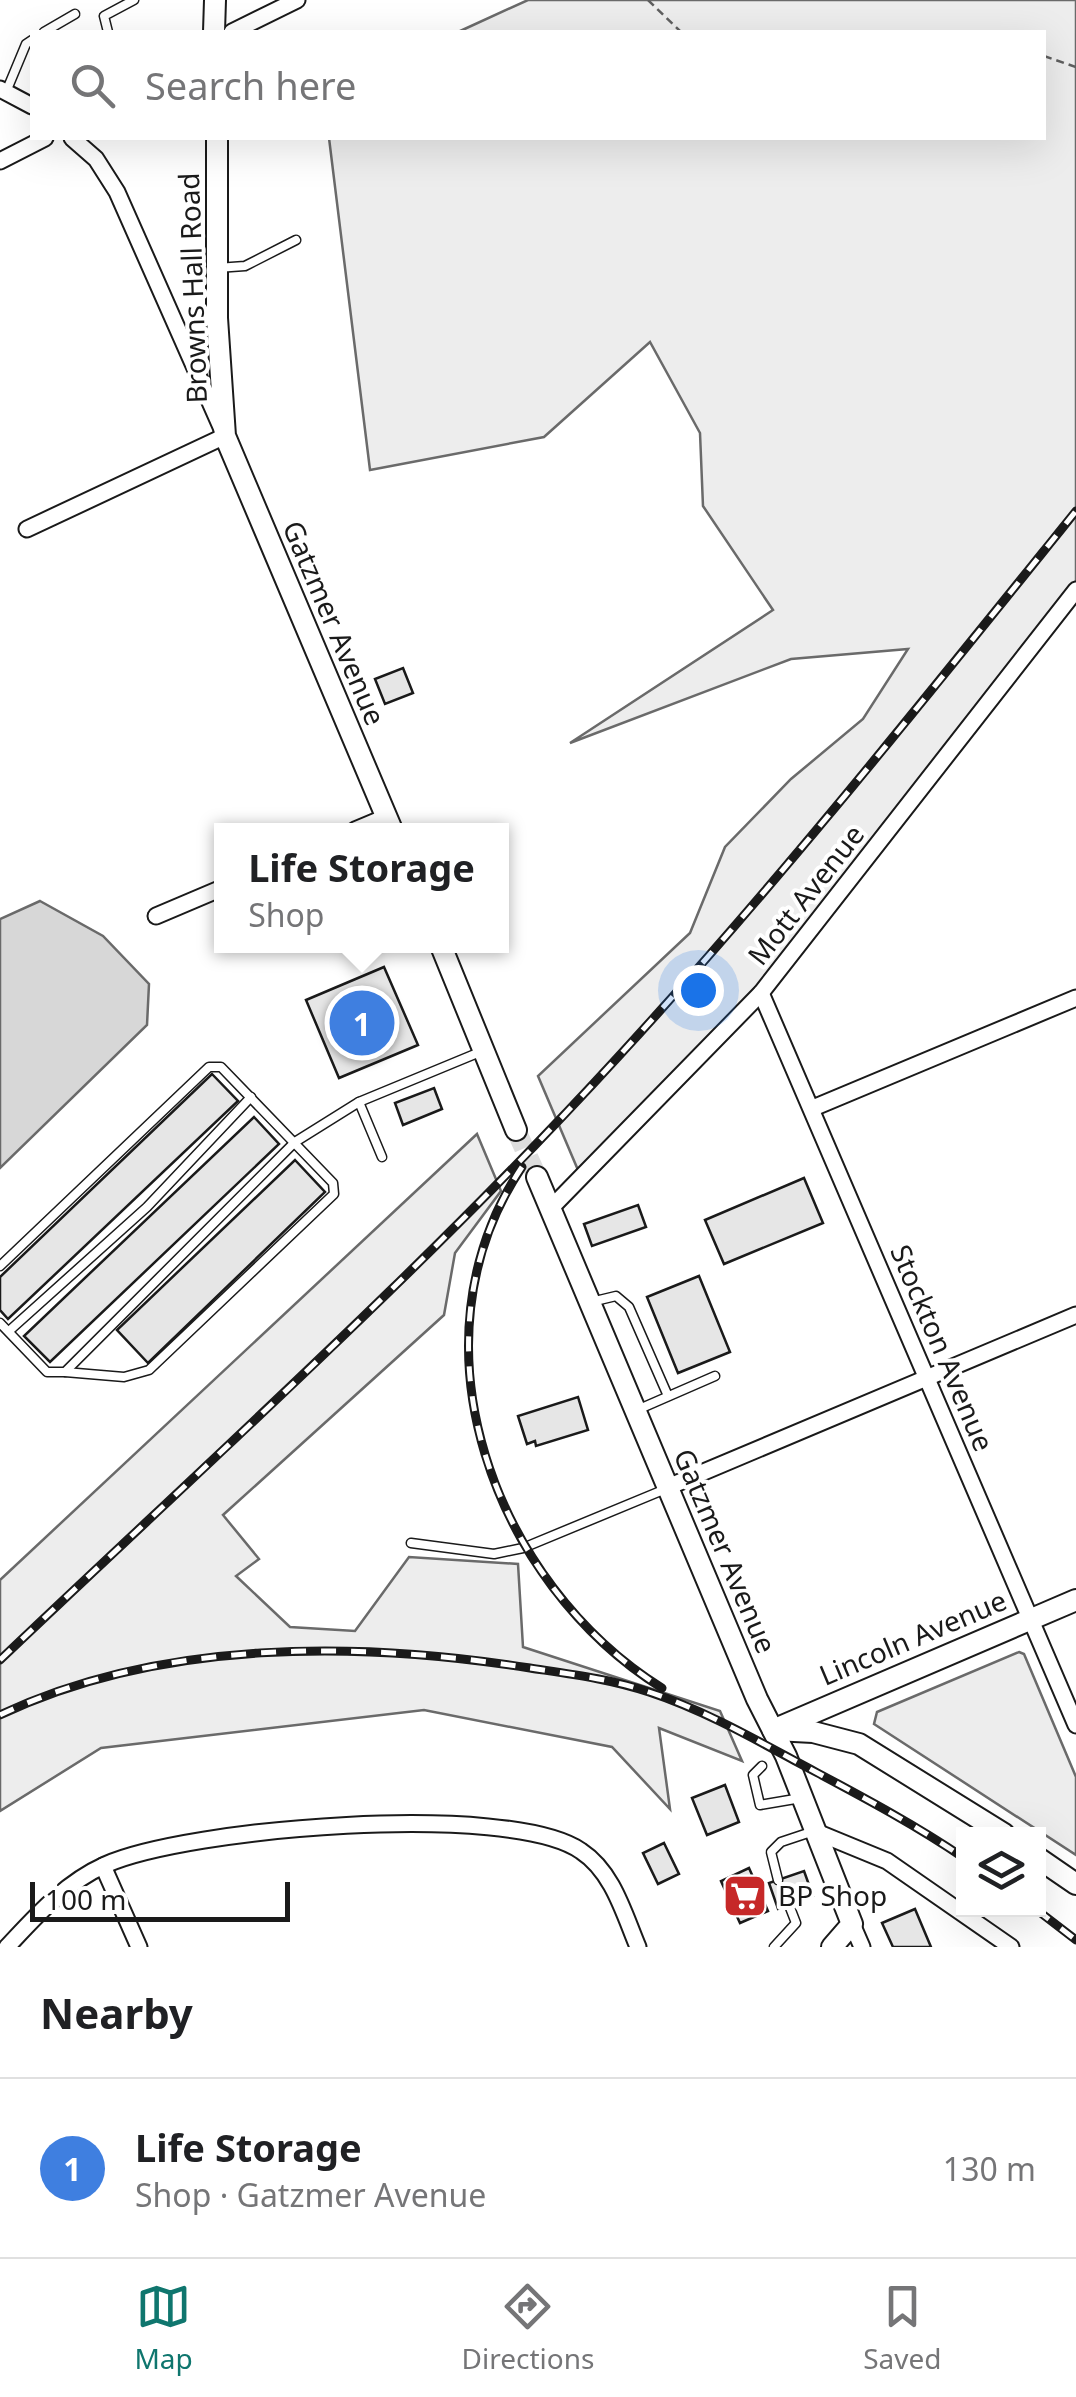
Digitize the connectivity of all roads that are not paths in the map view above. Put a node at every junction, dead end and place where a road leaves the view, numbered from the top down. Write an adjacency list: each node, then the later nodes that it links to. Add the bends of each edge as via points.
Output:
1 (134, 0): 6 (lane, via 104,16)
2 (215, 0): 7 (street)
3 (296, 0): 8 (street)
4 (75, 14): 5 (lane)
5 (47, 30)
6 (108, 30)
7 (214, 30)
8 (236, 30)
9 (30, 41): 10 (lane)
10 (3, 90): 11 (street)
11 (30, 105)
12 (41, 140): 15 (street)
13 (74, 140): 18 (street, via 117,192)
14 (216, 140): 17 (street, Browns Hall Road)
15 (0, 161)
16 (296, 240): 17 (lane, via 245,266)
17 (217, 268): 18 (street, Browns Hall Road)
18 (226, 436): 19 (street); 21 (street, Gatzmer Avenue)
19 (27, 529)
20 (1076, 590): 25 (street, Mott Avenue)
21 (389, 823)
22 (214, 891): 23 (street)
23 (156, 916)
24 (444, 953): 27 (street)
25 (762, 992): 30 (street, Stockton Avenue); 35 (street, Mott Avenue)
26 (1076, 998): 30 (street)
27 (484, 1050): 29 (lane); 31 (street)
28 (251, 1098): 32 (lane); 36 (lane, via 222,1067 209,1067); 40 (lane, via 147,1207)
29 (360, 1102): 32 (lane); 33 (lane)
30 (813, 1108): 43 (street, Stockton Avenue)
31 (516, 1130)
32 (295, 1142): 41 (lane); 41 (lane, via 333,1183 334,1194 149,1370 124,1377)
33 (382, 1157)
34 (537, 1177): 35 (street, Gatzmer Avenue)
35 (550, 1209): 37 (street, Gatzmer Avenue)
36 (0, 1266)
37 (590, 1302): 44 (lane, via 616,1296 629,1307); 45 (street, Gatzmer Avenue)
38 (1076, 1315): 43 (street)
39 (0, 1323): 40 (lane)
40 (9, 1332): 41 (lane, via 48,1372)
41 (65, 1372)
42 (716, 1376): 44 (lane)
43 (927, 1377): 46 (street); 49 (street, Stockton Avenue)
44 (668, 1396): 45 (lane)
45 (636, 1410): 46 (street, Gatzmer Avenue)
46 (668, 1488): 47 (lane, via 509,1551); 51 (street, Gatzmer Avenue)
47 (410, 1543)
48 (1076, 1600): 49 (street, Lincoln Avenue)
49 (1031, 1618): 50 (street, Stockton Avenue); 51 (street, Lincoln Avenue)
50 (1076, 1725)
51 (773, 1730): 53 (street, Gatzmer Avenue); 54 (street, via 859,1744)
52 (762, 1766): 53 (lane, via 753,1775 760,1805)
53 (801, 1798): 55 (street, Gatzmer Avenue)
54 (993, 1827)
55 (814, 1831): 58 (lane, via 771,1852); 61 (street, Gatzmer Avenue); 68 (street, via 887,1861)
56 (1046, 1863): 59 (street)
57 (103, 1866): 62 (street, via 55,1896); 63 (street); 64 (street, via 158,1845 245,1832 485,1824 552,1834 584,1852 606,1875)
58 (778, 1880)
59 (1074, 1881)
60 (789, 1905): 65 (lane, via 796,1923)
61 (852, 1924): 66 (street); 67 (street, Gatzmer Avenue)
62 (8, 1947)
63 (140, 1947)
64 (638, 1947)
65 (774, 1947)
66 (832, 1947)
67 (862, 1947)
68 (1011, 1947)

